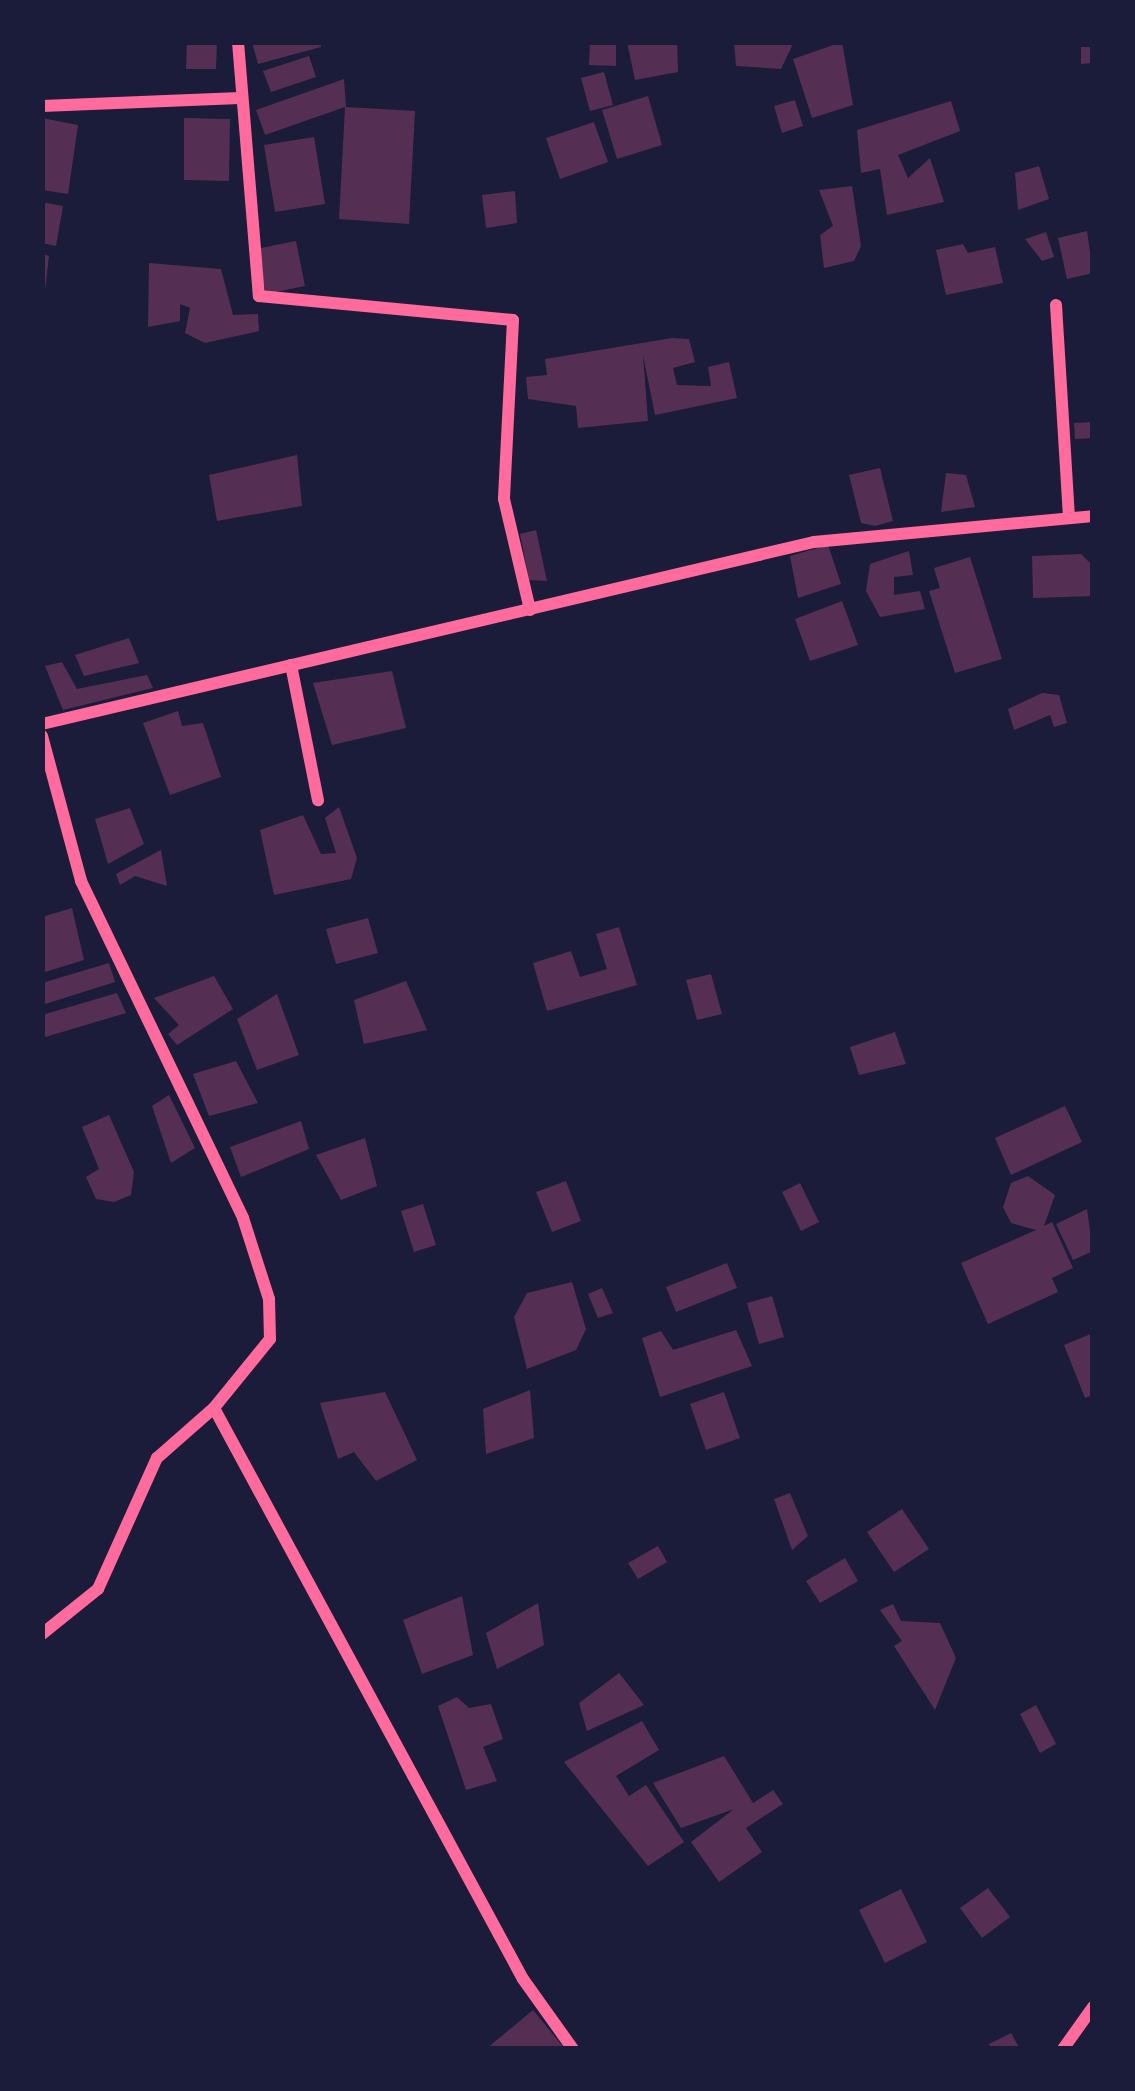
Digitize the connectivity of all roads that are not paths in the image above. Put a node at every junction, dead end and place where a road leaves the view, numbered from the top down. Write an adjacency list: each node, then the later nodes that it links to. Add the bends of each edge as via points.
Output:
1 (238, 42): 2 (street)
2 (241, 98): 3 (street); 7 (street, via 260,296 513,320 504,499)
3 (42, 106)
4 (1056, 304): 6 (street)
5 (1093, 516): 6 (street)
6 (1069, 517): 7 (street, via 814,542)
7 (530, 610): 8 (street)
8 (291, 665): 9 (street); 11 (street)
9 (42, 724)
10 (42, 736): 12 (street, via 81,881 243,1218 269,1299 270,1339)
11 (318, 800)
12 (214, 1408): 13 (street, via 157,1458 98,1589); 15 (street, via 523,1978)
13 (42, 1634)
14 (1093, 2007): 16 (street)
15 (573, 2049)
16 (1063, 2049)

